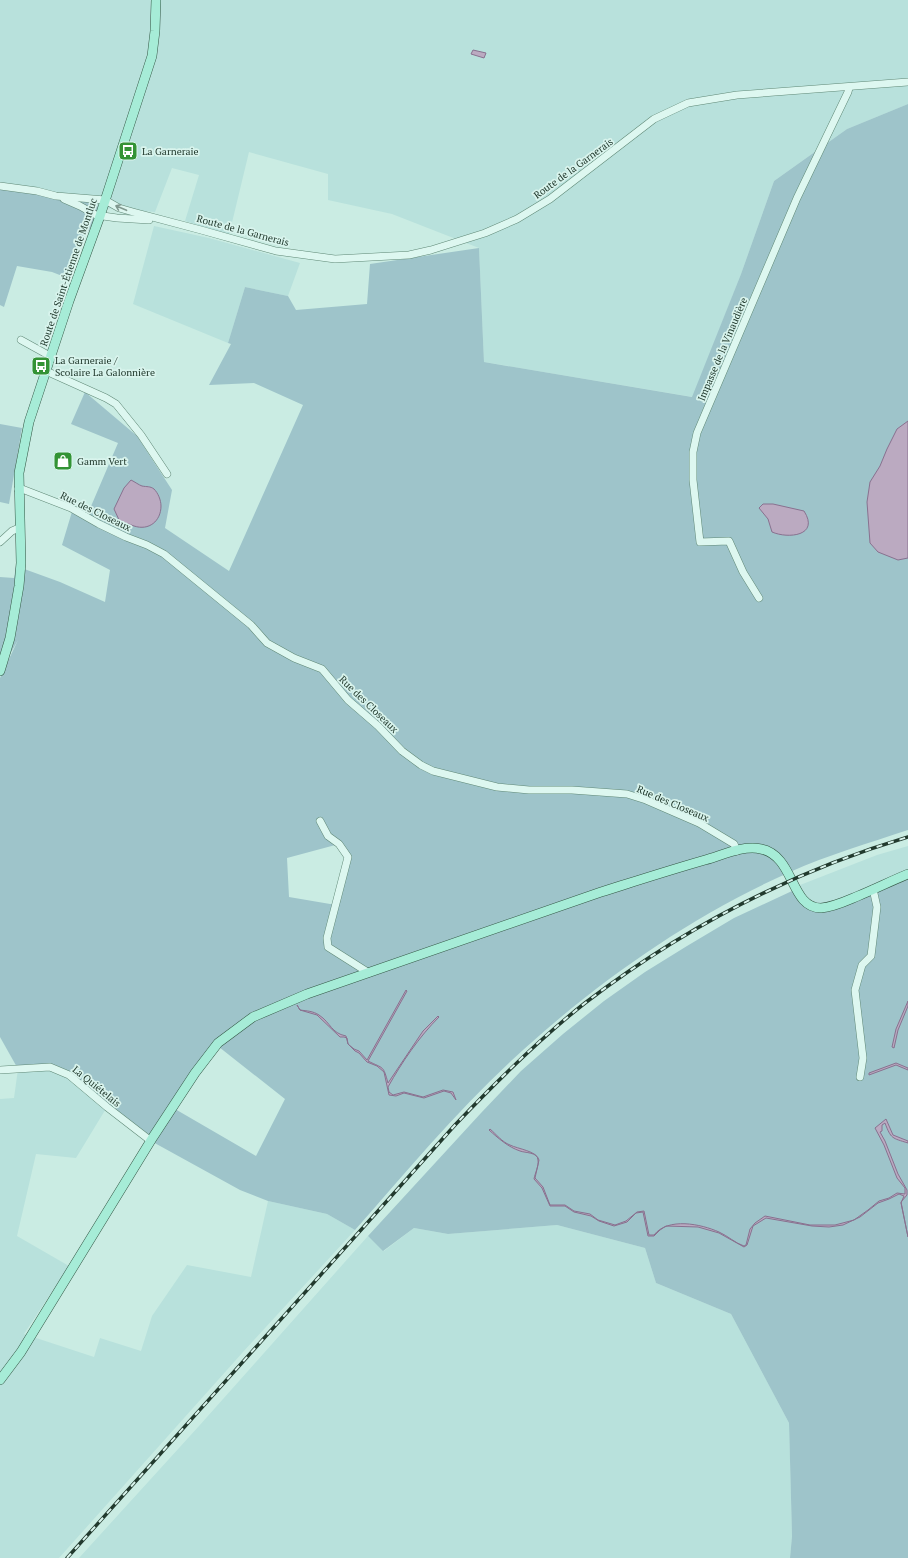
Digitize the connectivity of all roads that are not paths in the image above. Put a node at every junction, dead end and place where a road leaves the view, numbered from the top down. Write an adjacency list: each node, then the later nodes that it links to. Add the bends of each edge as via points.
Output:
1 (156, 0): 6 (main road, Route de Saint-Étienne de Montluc, via 152,56)
2 (908, 82): 3 (street, Route de la Garnerais)
3 (849, 88): 8 (street, Route de la Garnerais, via 737,95 688,103 654,119 550,199 517,219 472,237 409,255 335,259 308,256 276,251); 16 (street, Impasse de la Vinaudière, via 797,198 697,433 692,452 700,542 729,541 743,572)
4 (0, 186): 5 (street)
5 (56, 196): 6 (street); 7 (street, Route de la Garnerais)
6 (105, 200): 7 (main road, Route de Saint-Étienne de Montluc); 8 (street, Route de la Garnerais, one-way to 6, via 119,208)
7 (100, 216): 8 (street, Route de la Garnerais); 10 (main road, Route de Saint-Étienne de Montluc)
8 (165, 221)
9 (21, 340): 10 (street)
10 (50, 356): 11 (main road, Route de Saint-Étienne de Montluc)
11 (46, 372): 12 (street, via 116,404 142,435); 13 (main road, Route de Saint-Étienne de Montluc, via 20,459)
12 (167, 474)
13 (18, 489): 14 (main road, Route de Saint-Étienne de Montluc); 19 (street, Rue des Closeaux, via 71,508 164,554 251,625 267,643 322,670 348,700 378,726 402,752 421,766 497,788 627,794 699,823 734,844)
14 (19, 528): 15 (street); 17 (main road, Route de Saint-Étienne de Montluc, via 17,606)
15 (0, 542)
16 (759, 598)
17 (0, 671)
18 (320, 821): 22 (street, via 328,836 339,844 348,857 327,938 328,947)
19 (737, 851): 21 (main road, via 752,848 768,851 780,860 804,901 819,908 840,903); 22 (main road, via 646,877)
20 (908, 874): 21 (main road)
21 (873, 889): 24 (street, via 877,907 871,956 862,965 855,990 863,1058)
22 (369, 973): 25 (main road, via 253,1017 218,1044 195,1073)
23 (0, 1070): 25 (street, La Quiételais, via 50,1067 69,1075)
24 (860, 1077)
25 (151, 1141): 26 (main road, via 21,1352)
26 (0, 1380)

